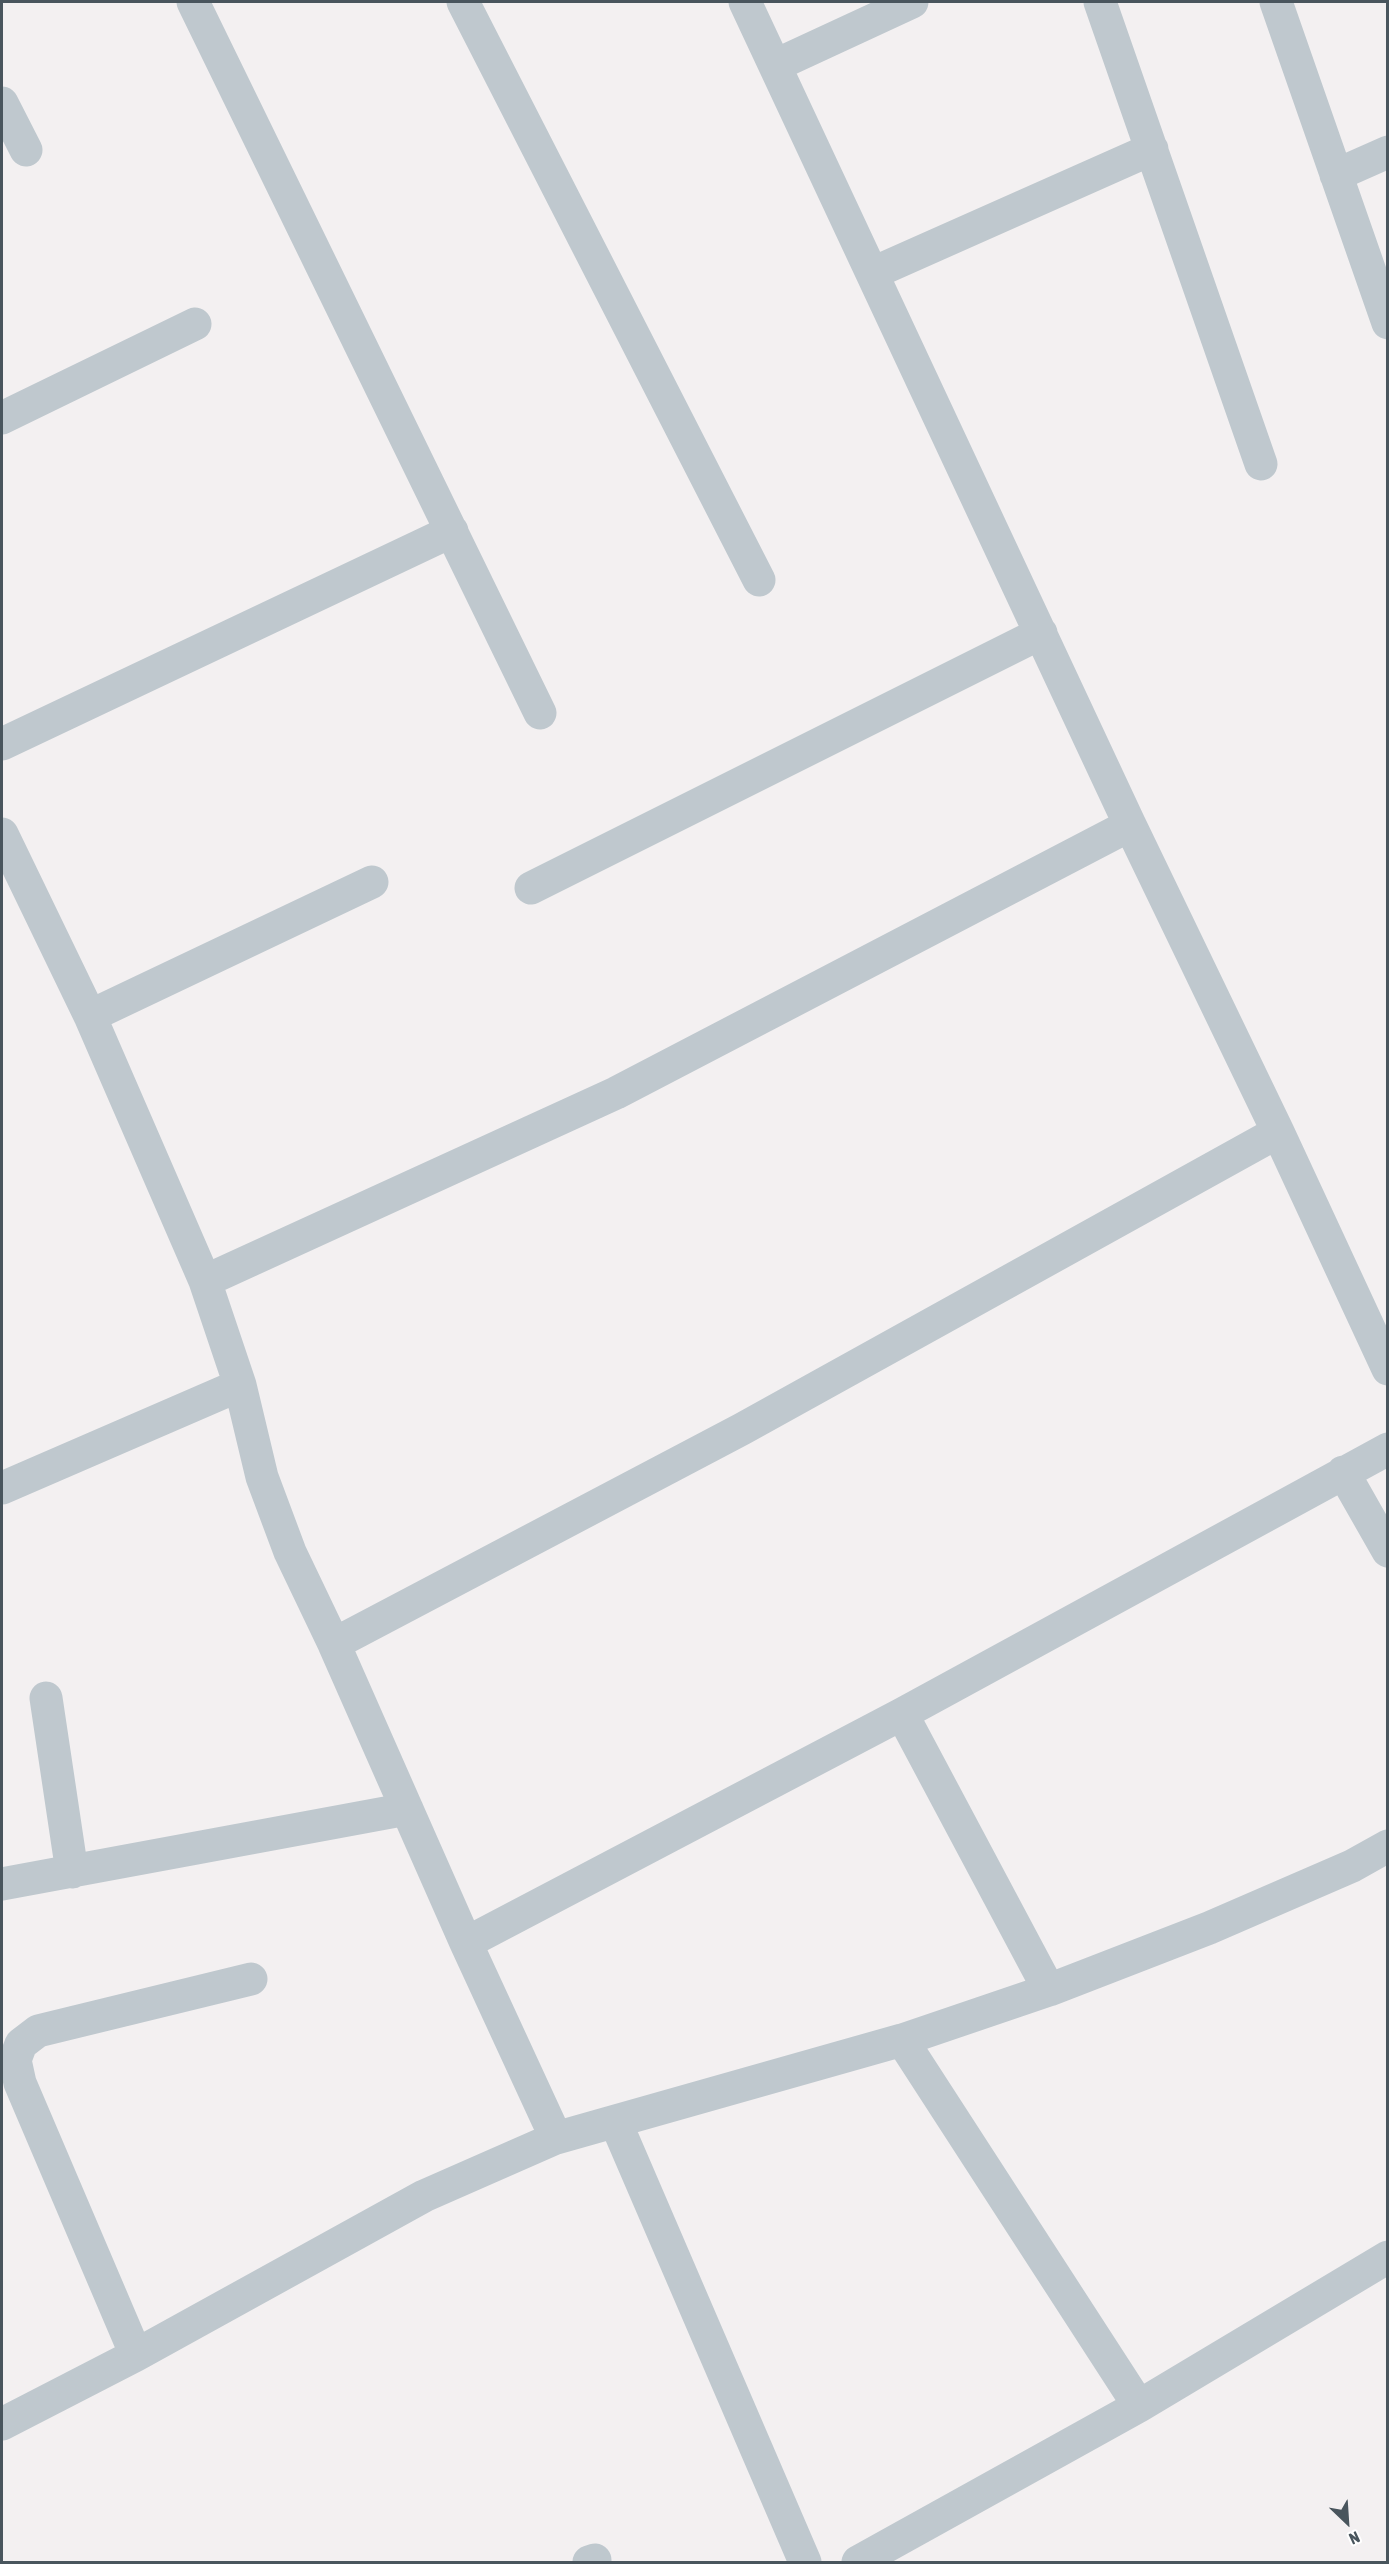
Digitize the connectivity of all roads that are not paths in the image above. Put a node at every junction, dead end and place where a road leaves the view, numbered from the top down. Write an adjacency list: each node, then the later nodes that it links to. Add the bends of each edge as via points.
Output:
1 (193, 2): 18 (street)
2 (463, 2): 19 (street)
3 (744, 2): 7 (street)
4 (912, 2): 7 (street)
5 (1100, 2): 9 (street)
6 (1276, 2): 12 (street)
7 (776, 65): 13 (street)
8 (2, 103): 10 (street)
9 (1152, 149): 13 (street); 17 (street)
10 (26, 150)
11 (1388, 152): 12 (street)
12 (1336, 175): 14 (street)
13 (873, 273): 20 (street)
14 (1388, 323)
15 (195, 324): 16 (street)
16 (2, 418)
17 (1261, 464)
18 (452, 531): 21 (street); 22 (street)
19 (759, 580)
20 (1041, 633): 23 (street); 27 (street)
21 (540, 713)
22 (2, 744)
23 (1130, 825): 29 (street); 30 (street, via 616,1093)
24 (2, 834): 26 (street)
25 (372, 882): 28 (street)
26 (14, 887): 28 (street)
27 (531, 888)
28 (90, 1016): 30 (street)
29 (1278, 1132): 31 (street); 37 (street, via 742,1429)
30 (205, 1281): 32 (street)
31 (1388, 1369)
32 (240, 1385): 35 (street); 37 (street, via 262,1477 290,1552)
33 (1388, 1449): 34 (street)
34 (1343, 1472): 36 (street); 39 (street)
35 (2, 1488)
36 (1388, 1551)
37 (334, 1644): 40 (street)
38 (46, 1698): 42 (street)
39 (902, 1714): 44 (street); 46 (street)
40 (406, 1809): 42 (street); 44 (street)
41 (1388, 1846): 46 (street, via 1352,1866 1209,1928)
42 (72, 1872): 43 (street)
43 (2, 1884)
44 (466, 1943): 49 (street)
45 (251, 1979): 51 (street, via 38,2031 21,2044 15,2060 20,2083)
46 (1049, 1990): 47 (street)
47 (902, 2040): 48 (street); 52 (street)
48 (616, 2122): 49 (street); 54 (street)
49 (556, 2138): 51 (street, via 424,2196)
50 (1388, 2257): 52 (street)
51 (136, 2355): 53 (street)
52 (1139, 2406): 55 (street)
53 (2, 2424)
54 (805, 2562)
55 (858, 2562)

